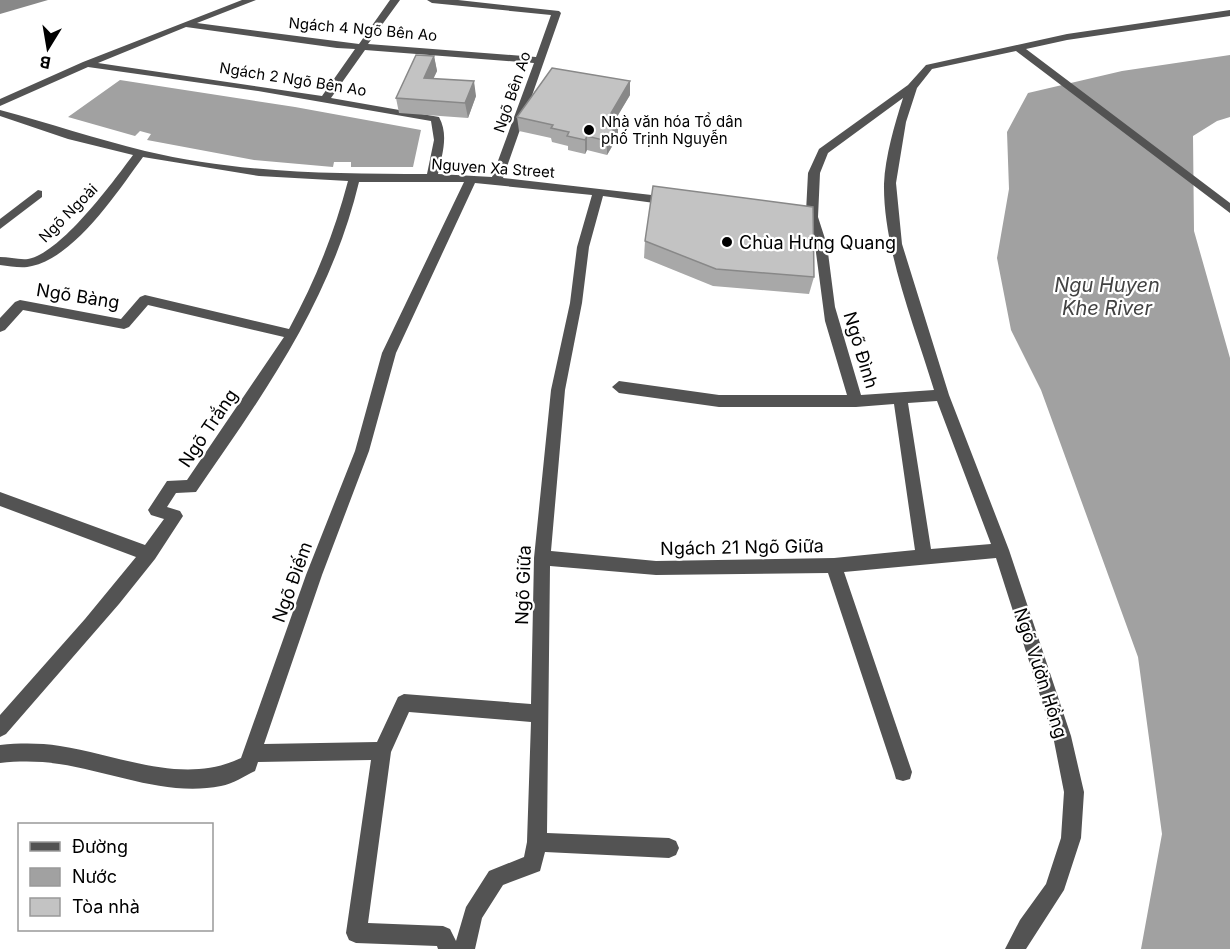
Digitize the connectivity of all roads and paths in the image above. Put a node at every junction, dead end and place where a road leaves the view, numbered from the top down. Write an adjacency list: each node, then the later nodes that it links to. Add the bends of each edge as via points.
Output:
1 (251, 0): 5 (street)
2 (395, 0): 6 (street)
3 (432, 0): 8 (street, Ngõ Bên Ao, via 556,13)
4 (1230, 13): 7 (street)
5 (185, 24): 6 (street, Ngách 4 Ngõ Bên Ao); 9 (street)
6 (362, 46): 8 (street, Ngách 4 Ngõ Bên Ao); 11 (street)
7 (1017, 47): 10 (street, via 929,67); 22 (street)
8 (539, 60): 18 (street, Ngõ Bên Ao)
9 (86, 64): 11 (street, Ngách 2 Ngõ Bên Ao); 12 (street)
10 (912, 87): 24 (street, via 822,151 814,173); 30 (street, Ngõ Vườn Hồng, via 893,159 891,193 896,244)
11 (325, 99): 16 (street, Ngách 2 Ngõ Bên Ao, via 435,119 439,125 438,147)
12 (0, 103)
13 (0, 113): 14 (street, Nguyen Xa Street, via 57,133)
14 (140, 153): 15 (street, Nguyen Xa Street, via 244,171); 26 (street, Ngõ Ngoài, via 102,203 51,254 32,263)
15 (354, 178): 16 (street, Nguyen Xa Street); 28 (street, Ngõ Trắng, via 334,252)
16 (432, 178): 17 (street, Nguyen Xa Street)
17 (471, 179): 18 (street, Nguyen Xa Street); 42 (street, Ngõ Điếm, via 389,353 362,451 314,575)
18 (496, 182): 19 (street, Nguyen Xa Street)
19 (598, 193): 21 (street, Nguyen Xa Street); 37 (street, Ngõ Giữa, via 558,390)
20 (38, 194): 25 (street)
21 (682, 202)
22 (1230, 210)
23 (789, 214): 24 (street)
24 (812, 217): 32 (street, Ngõ Đình, via 820,232 830,314)
25 (0, 225)
26 (0, 261)
27 (0, 327): 28 (street, Ngõ Bàng, via 20,305 124,324 145,300)
28 (291, 334): 35 (street, Ngõ Trắng, via 283,352 191,487 172,486 156,510 175,516)
29 (619, 387): 32 (street, via 719,401)
30 (942, 395): 31 (street); 34 (street, Ngõ Vườn Hồng)
31 (900, 398): 32 (street, Ngõ Đình); 36 (street, Ngõ Đình)
32 (856, 401)
33 (0, 499): 35 (street)
34 (1001, 550): 36 (street); 49 (street, Ngõ Vườn Hồng, via 1062,736 1074,792 1071,838 1054,891)
35 (149, 554): 40 (street, Ngõ Trắng, via 79,641)
36 (924, 557): 38 (street)
37 (542, 558): 38 (street, Ngách 21 Ngõ Giữa, via 656,568); 39 (street, Ngõ Giữa)
38 (834, 565): 44 (street, Ngách 21 Ngõ Giữa)
39 (540, 714): 41 (street, via 404,703); 45 (street, Ngõ Giữa)
40 (0, 728)
41 (382, 751): 42 (street); 47 (street, via 356,933 443,936)
42 (253, 753): 43 (street, Ngõ Điếm, via 239,771 195,781 57,756)
43 (0, 754)
44 (903, 772)
45 (537, 842): 46 (street); 48 (street, Ngõ Giữa, via 533,864 496,878 473,914)
46 (669, 848)
47 (449, 949)
48 (465, 949)
49 (1015, 949)

